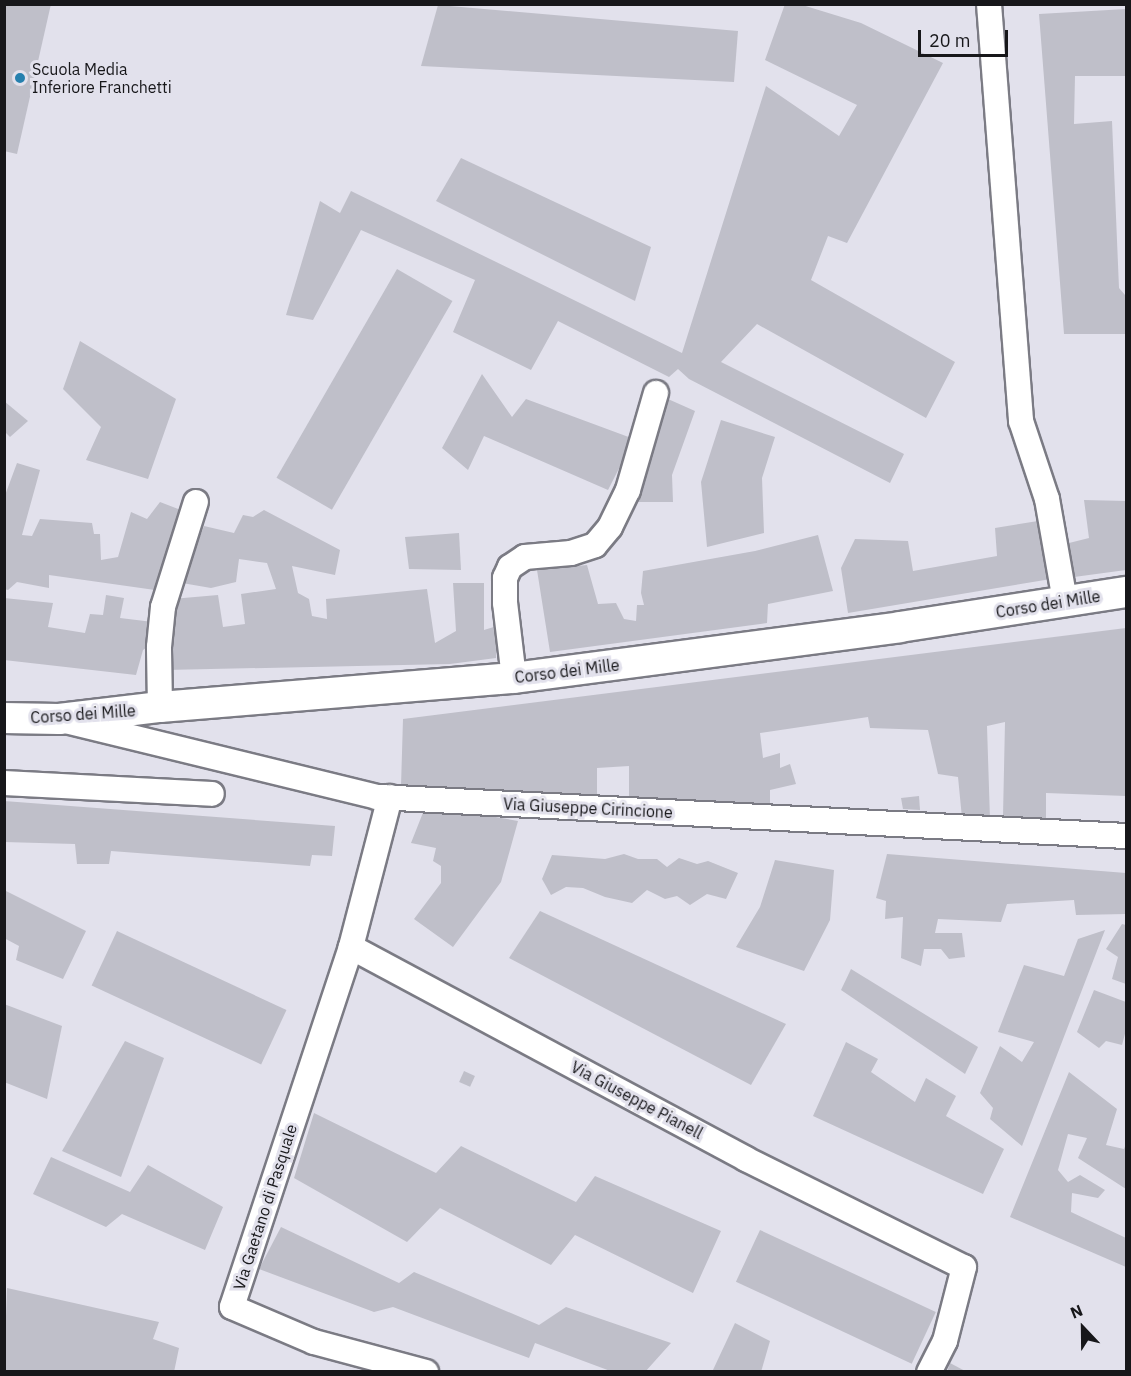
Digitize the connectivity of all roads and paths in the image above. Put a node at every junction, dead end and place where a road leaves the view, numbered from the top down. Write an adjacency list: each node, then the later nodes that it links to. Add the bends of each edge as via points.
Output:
1 (989, 4): 5 (street, via 1022,422 1047,500)
2 (656, 393): 6 (street, via 628,490 610,526 595,545 571,553 525,557 510,567 505,578 505,603)
3 (196, 502): 7 (street, via 163,607)
4 (1126, 592): 5 (street, Corso dei Mille)
5 (1065, 601): 6 (street, Corso dei Mille)
6 (514, 678): 7 (street, Corso dei Mille)
7 (160, 707): 9 (street, Corso dei Mille)
8 (4, 718): 9 (street, Corso dei Mille)
9 (59, 719): 12 (street, Via Giuseppe Cirincione)
10 (4, 783): 11 (street)
11 (212, 794)
12 (390, 797): 13 (street, Via Giuseppe Cirincione); 14 (street)
13 (1126, 836)
14 (351, 947): 15 (street, Via Gaetano di Pasquale, via 232,1306 315,1342); 16 (street, Via Giuseppe Pianell, via 746,1159 964,1267 945,1341)
15 (426, 1371)
16 (929, 1371)

